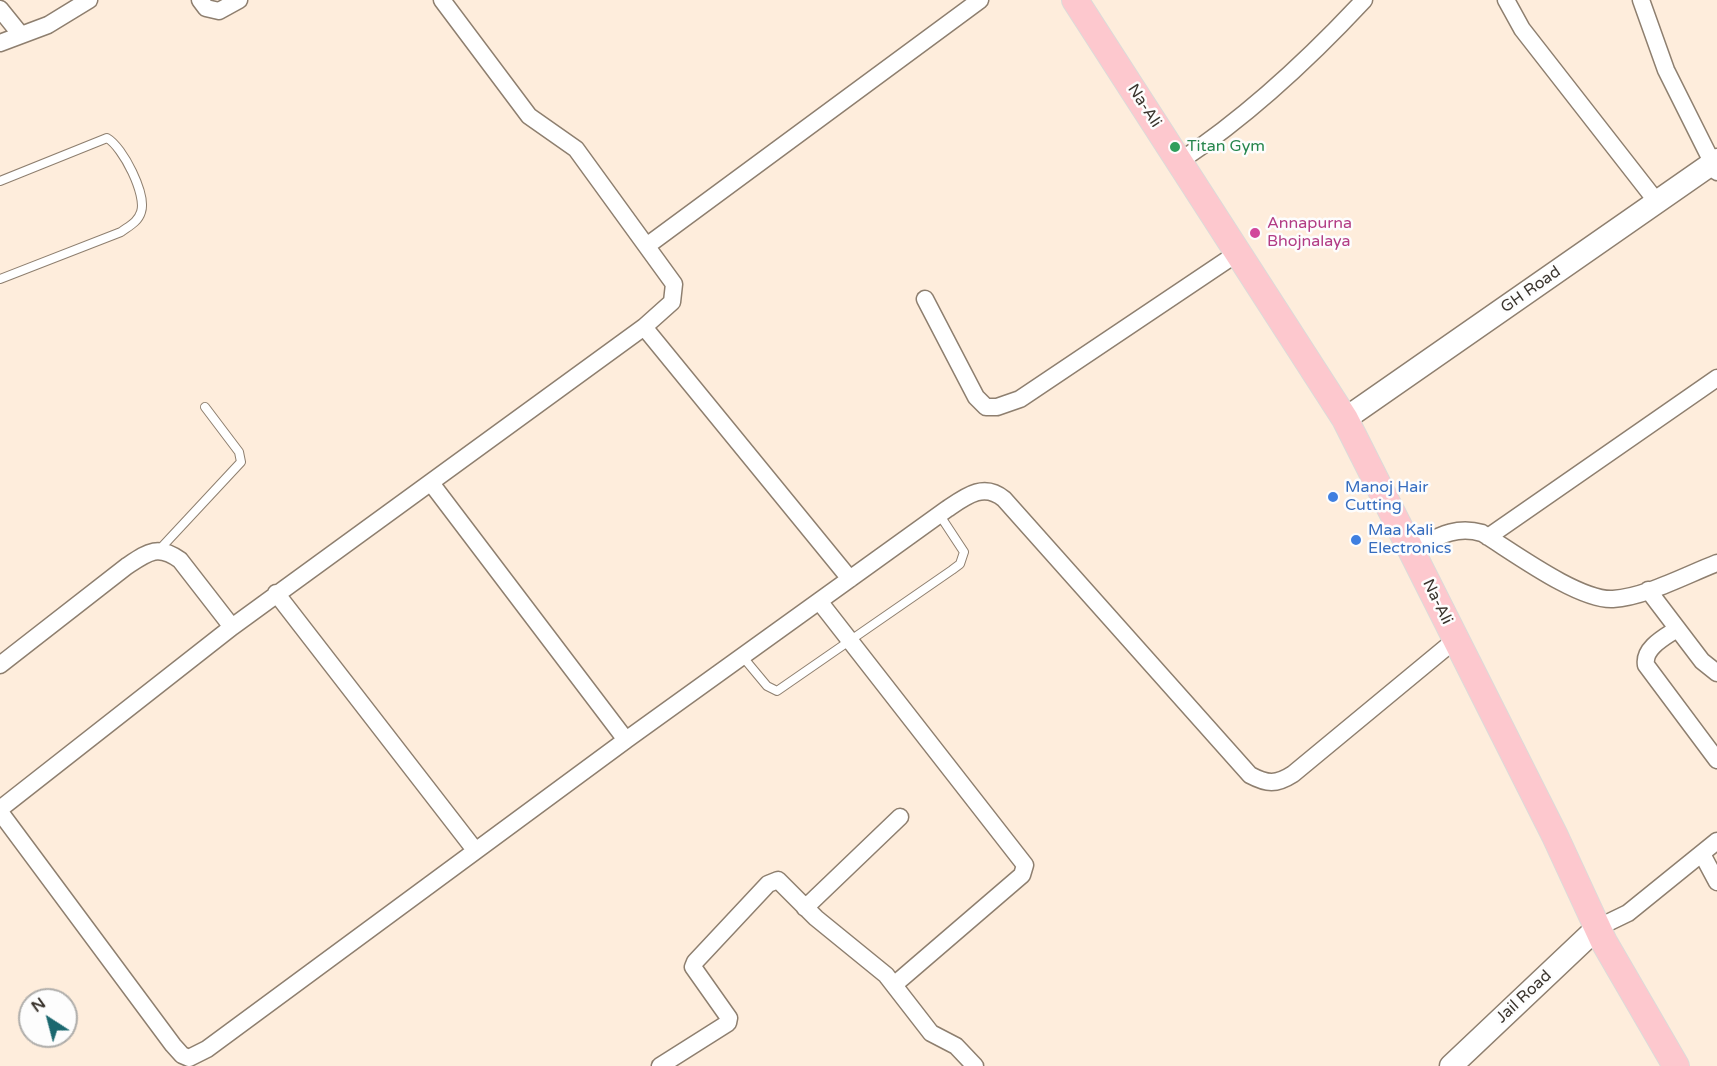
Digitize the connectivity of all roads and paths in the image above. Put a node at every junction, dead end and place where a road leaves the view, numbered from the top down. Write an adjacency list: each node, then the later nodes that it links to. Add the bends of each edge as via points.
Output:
1 (89, 0): 11 (street, via 48,25)
2 (200, 0): 3 (street, via 212,11)
3 (239, 0)
4 (442, 0): 17 (street, via 522,108 576,148)
5 (980, 0): 17 (street)
6 (1075, 0): 13 (main road, Na-Ali)
7 (1364, 0): 13 (street, via 1261,101)
8 (1506, 0): 16 (street, via 1522,29)
9 (1641, 0): 14 (street, via 1666,70)
10 (0, 9): 11 (street)
11 (21, 35): 12 (street)
12 (0, 43)
13 (1180, 161): 18 (main road, Na-Ali)
14 (1715, 165): 16 (street, GH Road)
15 (0, 181): 19 (lane, via 107,138 124,153 143,201 137,221 121,232)
16 (1657, 202): 24 (street, GH Road)
17 (648, 245): 21 (street, via 675,291 672,302)
18 (1239, 252): 20 (street, via 1071,367 1020,399 997,407 987,407 976,397); 24 (main road, Na-Ali)
19 (0, 279)
20 (925, 299)
21 (644, 327): 25 (street); 31 (street)
22 (1717, 378): 27 (street)
23 (205, 407): 28 (lane, via 239,452 241,462)
24 (1345, 419): 29 (main road, Na-Ali)
25 (430, 483): 33 (street); 42 (street)
26 (939, 514): 31 (street); 37 (street, via 969,495 981,490 994,491 1250,775 1264,783 1279,783 1293,774); 38 (lane, via 964,552 960,564)
27 (1488, 537): 29 (street, via 1472,530 1455,530); 32 (street, via 1589,596 1611,599)
28 (159, 550): 35 (street, via 180,560); 40 (street, via 128,566)
29 (1411, 550): 37 (main road, Na-Ali)
30 (1717, 563): 32 (street)
31 (850, 579): 34 (street)
32 (1648, 590): 36 (street)
33 (276, 593): 35 (street); 47 (street)
34 (819, 601): 38 (street); 39 (street)
35 (232, 627): 44 (street)
36 (1677, 629): 41 (street, via 1702,661); 43 (street, via 1650,649 1646,665)
37 (1455, 640): 51 (main road, Na-Ali, via 1555,836)
38 (851, 641): 39 (lane, via 777,691 767,686); 52 (street, via 1025,865 1022,875)
39 (742, 656): 42 (street)
40 (0, 665)
41 (1717, 673)
42 (626, 740): 47 (street)
43 (1717, 760)
44 (2, 818): 47 (street, via 173,1045 189,1058 207,1049)
45 (900, 818): 50 (street)
46 (1717, 841): 48 (street)
47 (475, 850)
48 (1702, 854): 49 (street); 51 (street, via 1628,913)
49 (1717, 882)
50 (805, 908): 52 (street); 53 (street, via 778,880 774,881 698,956 693,967 729,1018 728,1023)
51 (1597, 928): 55 (street, Jail Road); 56 (main road, Na-Ali)
52 (894, 985): 54 (street, via 925,1027 956,1046)
53 (660, 1066)
54 (975, 1066)
55 (1451, 1066)
56 (1676, 1066)

